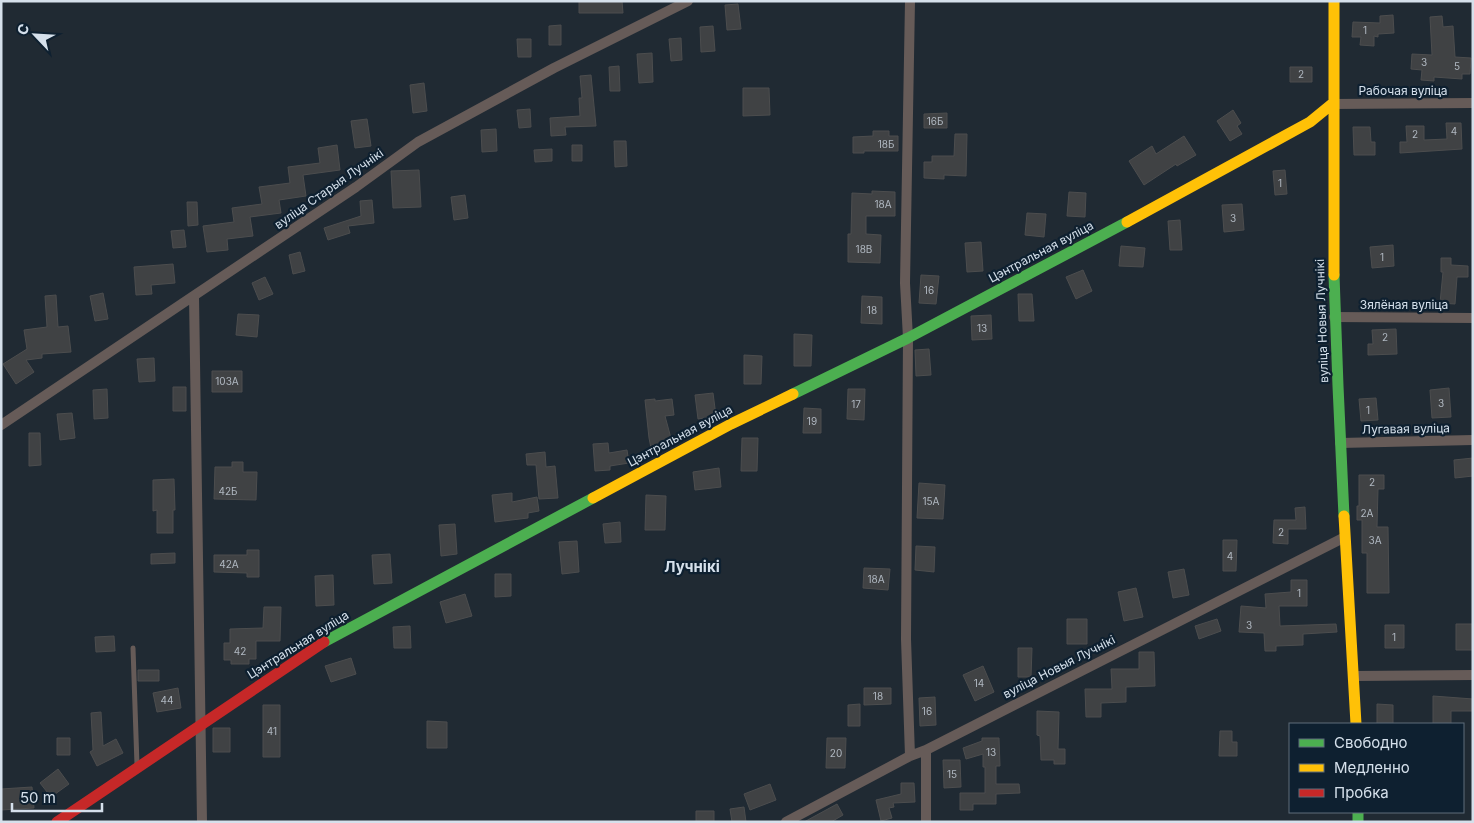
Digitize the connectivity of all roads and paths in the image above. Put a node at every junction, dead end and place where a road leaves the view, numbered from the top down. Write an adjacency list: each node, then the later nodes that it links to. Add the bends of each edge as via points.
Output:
1 (688, 1): 6 (street, вуліца Старыя Лучнікі, via 554,68 418,142)
2 (910, 1): 9 (street, via 905,283)
3 (1334, 1): 5 (main road, вуліца Новыя Лучнікі)
4 (1473, 103): 5 (street, Рабочая вуліца)
5 (1332, 104): 7 (main road, вуліца Новыя Лучнікі); 9 (main road, Цэнтральная вуліца, via 1302,126)
6 (194, 296): 10 (street, вуліца Старыя Лучнікі); 18 (street)
7 (1334, 317): 8 (street, Зялёная вуліца); 12 (main road, вуліца Новыя Лучнікі)
8 (1473, 318)
9 (908, 338): 18 (main road, Цэнтральная вуліца, via 731,424 332,637); 20 (street, via 906,640)
10 (1, 425)
11 (1473, 440): 12 (street, Лугавая вуліца)
12 (1340, 443): 13 (main road, вуліца Новыя Лучнікі)
13 (1345, 537): 16 (main road, вуліца Новыя Лучнікі); 19 (street, вуліца Новыя Лучнікі)
14 (133, 648): 21 (lane)
15 (1473, 674): 16 (street)
16 (1355, 676): 17 (main road, вуліца Новыя Лучнікі)
17 (1356, 723)
18 (201, 724): 21 (main road, Цэнтральная вуліца); 23 (street)
19 (926, 750): 20 (street, вуліца Новыя Лучнікі); 25 (street)
20 (910, 756): 24 (street, вуліца Новыя Лучнікі)
21 (137, 768): 22 (main road, Цэнтральная вуліца)
22 (57, 822)
23 (202, 822)
24 (786, 822)
25 (926, 822)

